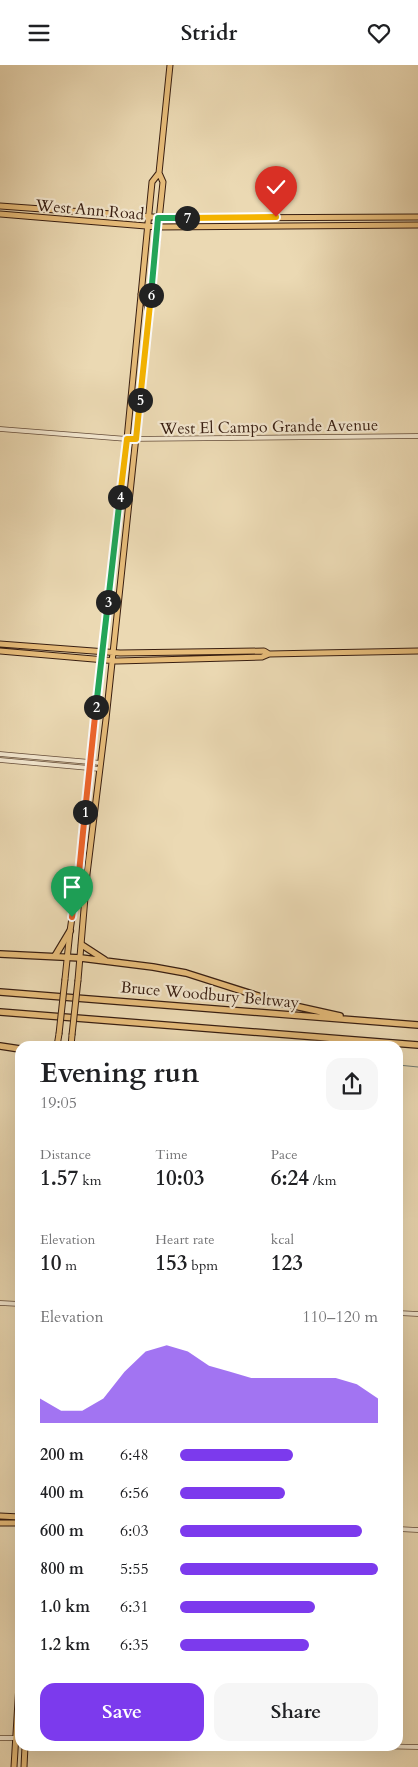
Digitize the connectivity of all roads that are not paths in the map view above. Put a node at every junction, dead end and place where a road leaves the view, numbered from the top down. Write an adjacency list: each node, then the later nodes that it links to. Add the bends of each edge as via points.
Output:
1 (170, 65): 2 (main road)
2 (159, 173): 8 (main road, via 152,183); 11 (main road, via 163,181)
3 (0, 206): 4 (main road, West Ann Road)
4 (46, 210): 5 (main road, West Ann Road); 7 (main road, via 41,214)
5 (74, 212): 8 (main road, West Ann Road); 10 (main road)
6 (0, 214): 7 (main road, West Ann Road)
7 (22, 216): 10 (main road, West Ann Road)
8 (149, 217): 11 (main road, West Ann Road); 13 (main road)
9 (418, 217): 11 (main road, West Ann Road)
10 (45, 218): 13 (main road, West Ann Road)
11 (158, 218): 14 (main road)
12 (418, 225): 14 (main road, West Ann Road)
13 (148, 227): 14 (main road, West Ann Road); 15 (main road)
14 (158, 227): 16 (main road)
15 (141, 294): 16 (main road, via 145,297); 17 (main road)
16 (149, 315): 18 (main road)
17 (138, 329): 18 (main road); 21 (main road)
18 (148, 330): 22 (main road)
19 (0, 429): 21 (street, West El Campo Grande Avenue)
20 (418, 436): 22 (street, West El Campo Grande Avenue)
21 (127, 439): 22 (street, West El Campo Grande Avenue); 26 (main road)
22 (136, 439): 28 (main road)
23 (0, 644): 26 (main road)
24 (0, 651): 31 (main road)
25 (418, 651): 29 (main road)
26 (103, 652): 28 (main road); 31 (main road)
27 (230, 652): 28 (main road); 29 (main road, via 264,651); 30 (main road)
28 (113, 653): 32 (main road)
29 (269, 654): 30 (main road)
30 (213, 658): 32 (main road)
31 (102, 659): 32 (main road); 36 (main road)
32 (112, 661): 37 (main road)
33 (0, 757): 34 (street); 35 (street)
34 (48, 759): 35 (street); 36 (street)
35 (47, 764): 36 (street)
36 (90, 765): 37 (street); 38 (main road, via 79,879)
37 (100, 766): 39 (main road)
38 (70, 931): 41 (highway); 42 (main road)
39 (82, 945): 43 (main road); 44 (highway)
40 (0, 954): 41 (highway)
41 (54, 956): 42 (highway)
42 (67, 957): 43 (highway); 49 (main road, bridge)
43 (81, 958): 44 (highway); 50 (main road, bridge)
44 (107, 961): 47 (highway, via 179,971 276,1002)
45 (0, 992): 47 (highway, Bruce Woodbury Beltway)
46 (0, 1012): 51 (highway, Bruce Woodbury Beltway)
47 (366, 1021): 48 (highway, Bruce Woodbury Beltway)
48 (418, 1025)
49 (58, 1041)
50 (71, 1041)
51 (362, 1041)
52 (403, 1044): 53 (highway, Bruce Woodbury Beltway)
53 (418, 1045)
54 (0, 1046): 55 (highway)
55 (15, 1048)
56 (0, 1303): 57 (street)
57 (15, 1304)
58 (403, 1313): 59 (street)
59 (418, 1314)
60 (0, 1516): 61 (main road)
61 (15, 1517)
62 (0, 1523): 63 (main road)
63 (15, 1523)
64 (403, 1529): 65 (street)
65 (418, 1530)
66 (0, 1738): 67 (street)
67 (15, 1738)
68 (403, 1747): 69 (street)
69 (418, 1747)
70 (16, 1751): 72 (main road)
71 (25, 1751): 73 (main road)
72 (14, 1767)
73 (24, 1767)

